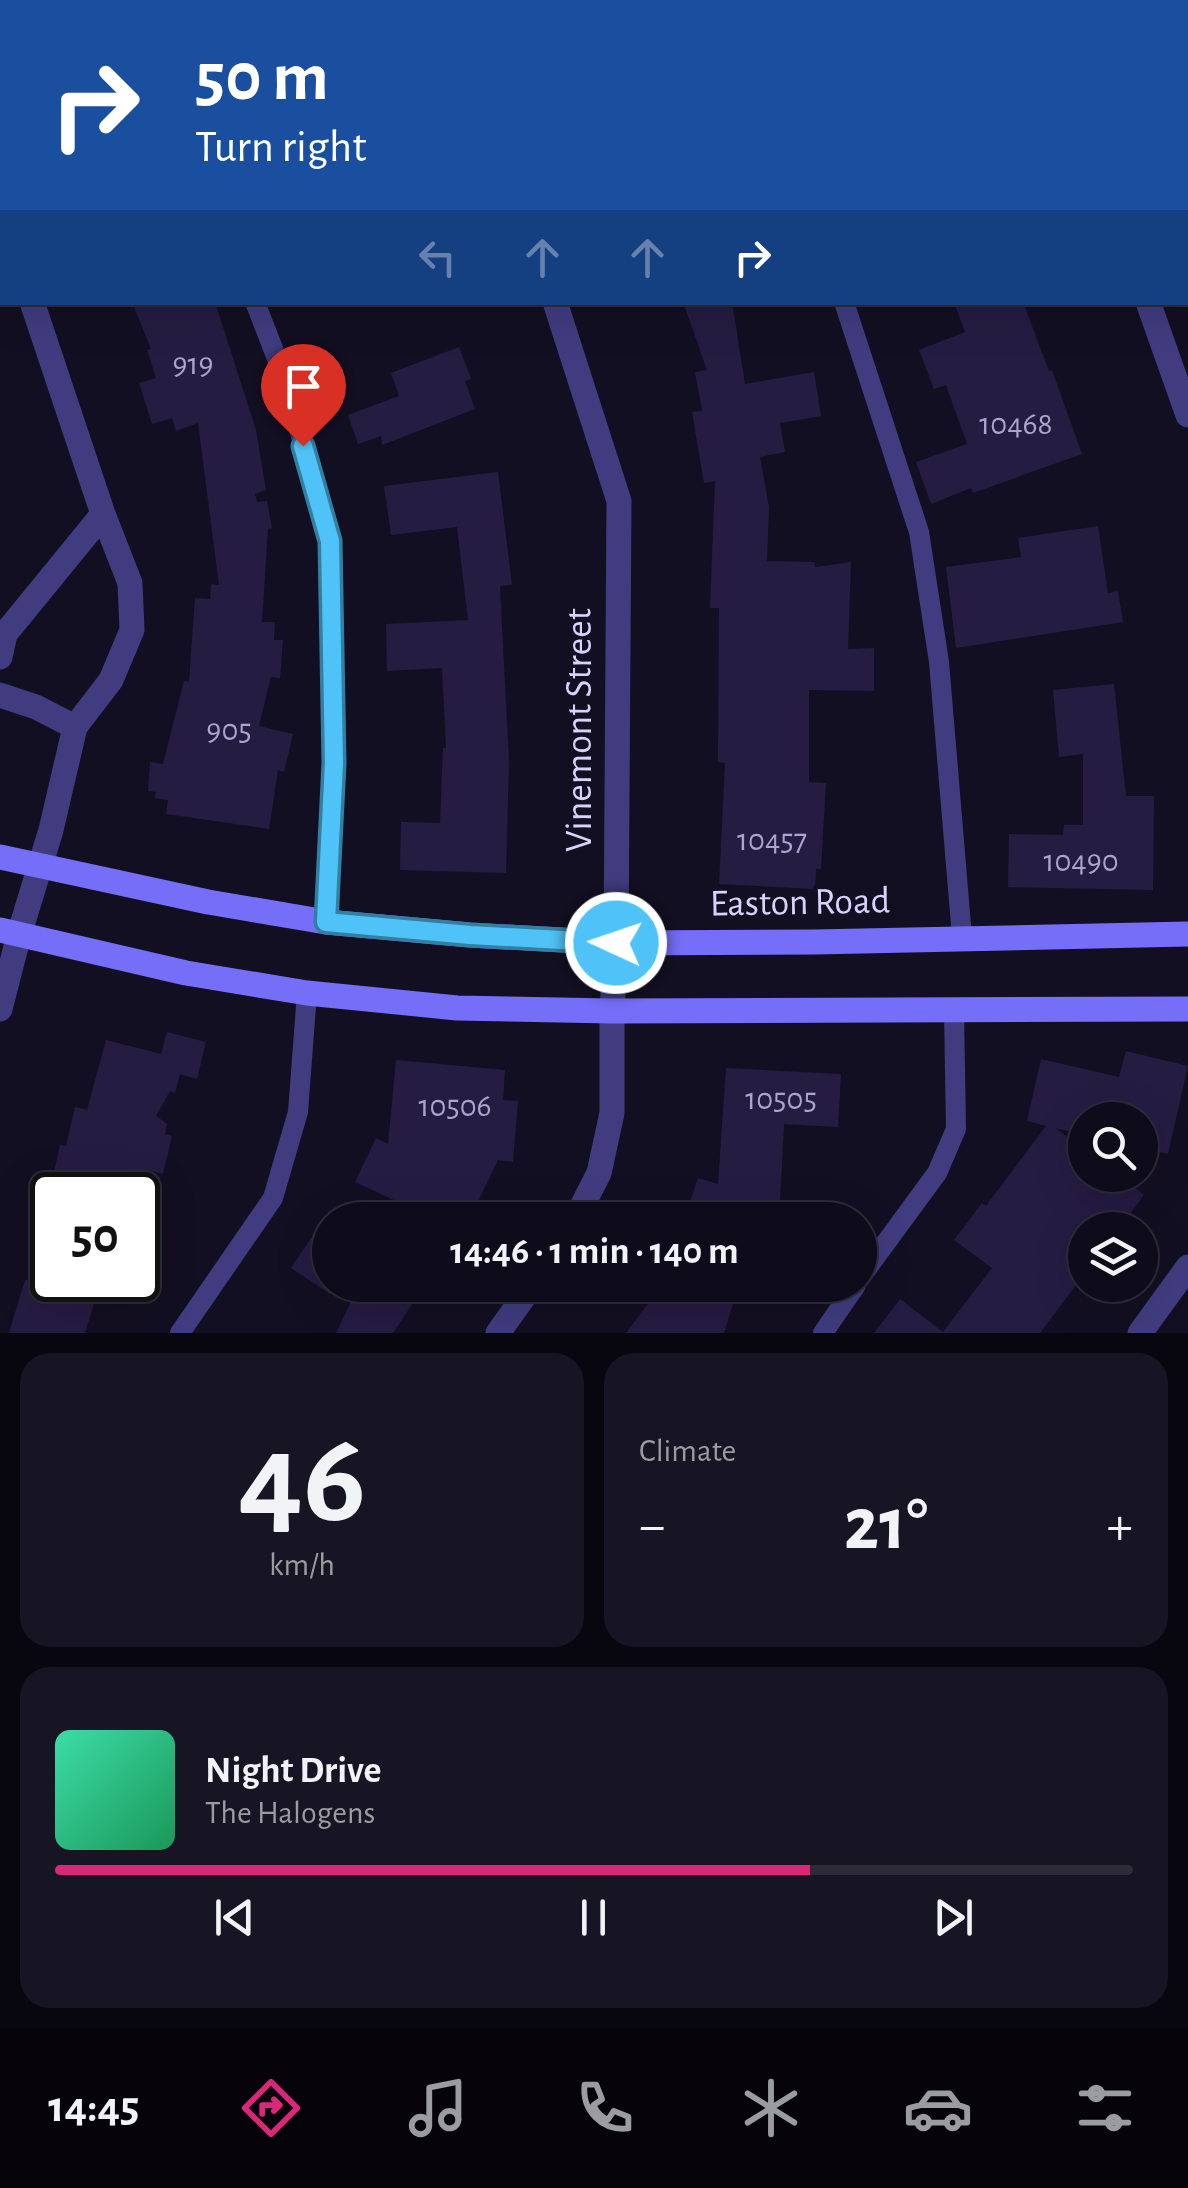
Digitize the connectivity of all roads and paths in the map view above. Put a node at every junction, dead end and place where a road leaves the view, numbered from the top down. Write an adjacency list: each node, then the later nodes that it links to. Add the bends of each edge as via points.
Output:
1 (33, 305): 7 (street)
2 (256, 305): 13 (lane, via 286,382 330,541 334,763)
3 (556, 305): 17 (street, Vinemont Street, via 619,502)
4 (845, 305): 16 (lane, via 919,532 939,662)
5 (1149, 305): 6 (street)
6 (1188, 415)
7 (103, 514): 8 (street, via 6,634); 10 (street, via 130,583 132,630 111,680)
8 (0, 657)
9 (0, 696): 10 (street)
10 (75, 727): 12 (street)
11 (0, 857): 12 (main road, Easton Road)
12 (40, 867): 13 (main road, Easton Road); 14 (street)
13 (326, 922): 17 (main road, Easton Road)
14 (10, 933): 18 (main road); 19 (street)
15 (1188, 934): 16 (main road, Easton Road)
16 (962, 937): 17 (main road, Easton Road)
17 (616, 943): 22 (street, Vinemont Street)
18 (307, 993): 22 (main road, via 458,1008); 28 (lane, via 298,1112 273,1198)
19 (0, 1009)
20 (1188, 1009): 21 (main road)
21 (954, 1011): 22 (main road); 24 (lane, via 956,1129 936,1173)
22 (612, 1012): 23 (street, Vinemont Street, via 612,1113)
23 (584, 1202)
24 (877, 1255)
25 (1188, 1267): 31 (street)
26 (520, 1302): 29 (street)
27 (844, 1302): 30 (lane)
28 (180, 1333)
29 (498, 1333)
30 (823, 1333)
31 (1140, 1333)

